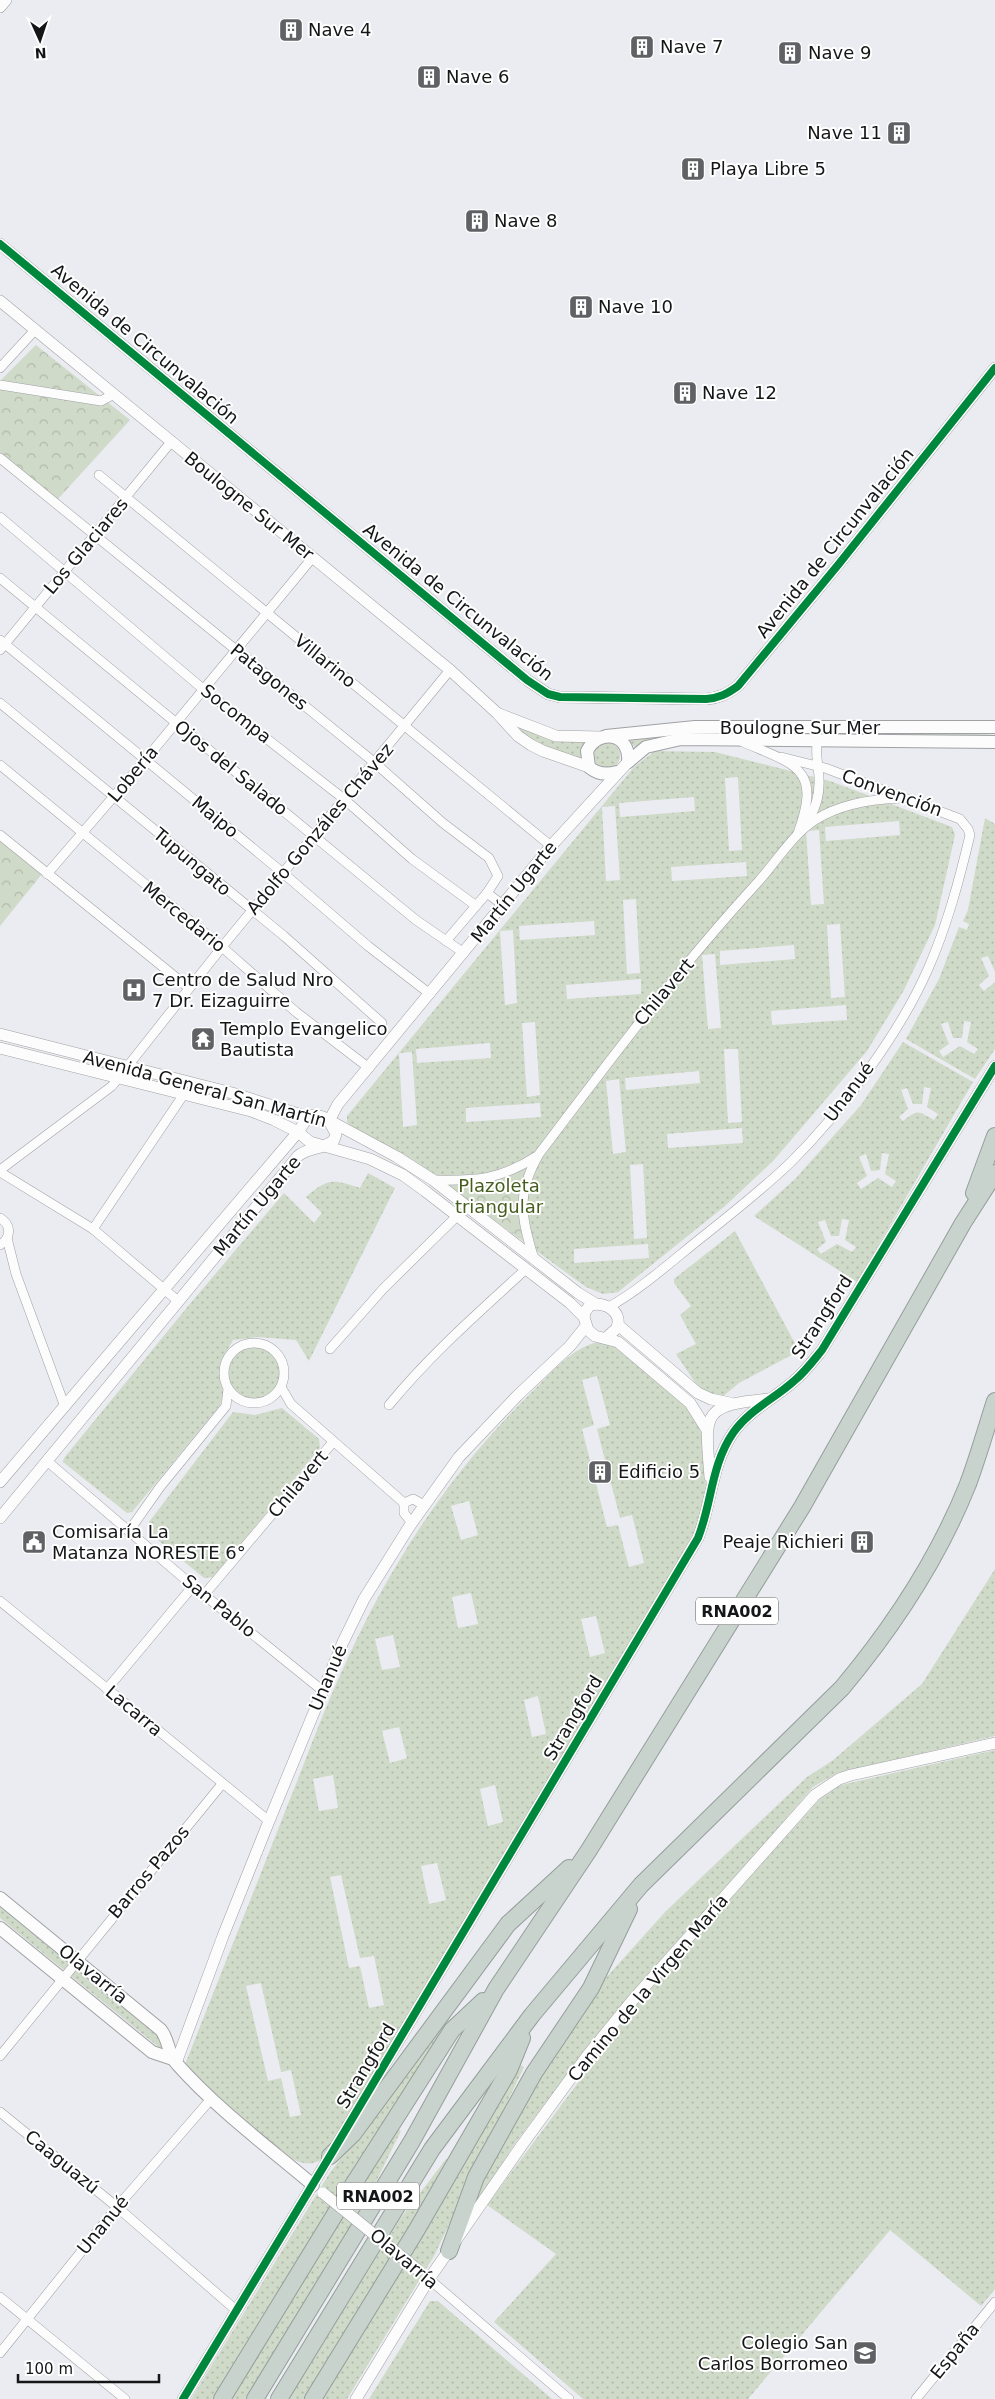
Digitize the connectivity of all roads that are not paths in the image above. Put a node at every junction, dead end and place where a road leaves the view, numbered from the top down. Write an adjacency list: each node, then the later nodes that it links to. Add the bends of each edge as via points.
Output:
1 (6, 0): 2 (street)
2 (0, 7)
3 (0, 244): 7 (street, Avenida de Circunvalación, via 527,680 548,694 560,697 718,698 738,686)
4 (0, 301): 5 (street, Boulogne Sur Mer)
5 (36, 330): 6 (street); 9 (street, Boulogne Sur Mer)
6 (0, 368)
7 (995, 368)
8 (0, 385): 9 (street, via 101,401)
9 (114, 394): 10 (street, Boulogne Sur Mer)
10 (171, 442): 13 (street, Los Glaciares); 16 (street, Boulogne Sur Mer)
11 (0, 458): 15 (street, Patagones)
12 (99, 475): 13 (street, Villarino)
13 (127, 498): 15 (street, Los Glaciares); 20 (street, Villarino)
14 (0, 517): 17 (street, Socompa)
15 (95, 535): 17 (street, Los Glaciares); 22 (street, Patagones)
16 (313, 557): 20 (street, Lobería); 23 (street, Boulogne Sur Mer)
17 (63, 571): 19 (street, Los Glaciares); 24 (street, Socompa)
18 (0, 578): 19 (street, Ojos del Salado)
19 (35, 607): 21 (street, Los Glaciares); 27 (street, Ojos del Salado)
20 (265, 613): 22 (street, Lobería); 28 (street, Villarino)
21 (2, 645): 35 (street, Maipo)
22 (235, 649): 24 (street, Lobería); 37 (street, Patagones)
23 (450, 670): 26 (street, Boulogne Sur Mer); 28 (street, Adolfo Gonzáles Chávez)
24 (203, 689): 27 (street, Lobería); 45 (street, Socompa)
25 (0, 702): 43 (street, Tupungato)
26 (497, 713): 30 (street, Boulogne Sur Mer, via 556,736); 40 (street, Boulogne Sur Mer, via 530,745)
27 (176, 723): 35 (street, Lobería); 49 (street, Ojos del Salado)
28 (406, 726): 37 (street, Adolfo Gonzáles Chávez); 51 (street, Villarino)
29 (995, 727): 30 (main road, Boulogne Sur Mer, via 695,727)
30 (603, 736): 36 (main road, via 623,743); 40 (main road, via 594,740 587,751)
31 (736, 739): 32 (main road, Boulogne Sur Mer); 34 (street); 36 (main road, Boulogne Sur Mer, via 680,739 654,744)
32 (818, 740): 33 (main road, Boulogne Sur Mer); 39 (street, Convención)
33 (995, 742)
34 (781, 757): 39 (street, Convención); 50 (street, via 798,769 806,784 807,806)
35 (146, 759): 43 (street, Lobería); 52 (street, Maipo)
36 (628, 762): 41 (street, Martín Ugarte)
37 (375, 763): 45 (street, Adolfo Gonzáles Chávez); 54 (street, Patagones, via 443,823 489,858 498,876)
38 (0, 765): 47 (street, Mercedario)
39 (818, 766): 44 (street, Convención); 50 (street, via 815,810)
40 (590, 768): 41 (main road, via 604,774); 42 (street)
41 (617, 772): 42 (street, Martín Ugarte)
42 (601, 790): 51 (street, Martín Ugarte)
43 (114, 796): 47 (street, Lobería); 57 (street, Tupungato)
44 (907, 798): 46 (street, Convención, via 956,816); 50 (street, via 869,801 837,810 815,820)
45 (344, 799): 49 (street, Adolfo Gonzáles Chávez); 55 (street, Socompa, via 412,859)
46 (964, 823): 91 (street, Unanué, via 970,835 952,906 928,969 876,1057 790,1163 630,1295)
47 (82, 834): 53 (street, Lobería); 59 (street, Mercedario)
48 (0, 835): 53 (street)
49 (314, 836): 52 (street, Adolfo Gonzáles Chávez); 58 (street, Ojos del Salado)
50 (798, 836): 76 (street, Chilavert, via 635,1026)
51 (551, 846): 56 (street, Martín Ugarte)
52 (284, 873): 57 (street, Adolfo Gonzáles Chávez); 62 (street, Maipo, via 368,946)
53 (47, 874): 61 (street)
54 (487, 893): 55 (street); 56 (street)
55 (475, 905): 58 (street)
56 (504, 906): 60 (street, Martín Ugarte)
57 (252, 911): 59 (street, Adolfo Gonzáles Chávez); 63 (street, Tupungato)
58 (446, 941): 60 (street, Ojos del Salado)
59 (222, 947): 61 (street, Adolfo Gonzáles Chávez); 68 (street, Mercedario, via 296,1012)
60 (464, 953): 62 (street, Martín Ugarte)
61 (189, 988): 66 (street, Adolfo Gonzáles Chávez)
62 (430, 994): 68 (street, Martín Ugarte)
63 (382, 1023)
64 (0, 1034): 66 (street, Avenida General San Martín)
65 (0, 1048): 69 (street, Avenida General San Martín)
66 (126, 1066): 69 (street, Adolfo Gonzáles Chávez); 71 (street, Avenida General San Martín, via 232,1093)
67 (995, 1066): 98 (street, Strangford, via 822,1350 794,1382)
68 (369, 1068): 72 (street, Martín Ugarte, via 338,1104)
69 (119, 1078): 70 (street, Avenida General San Martín); 77 (street, Adolfo Gonzáles Chávez, via 108,1091)
70 (184, 1094): 73 (street, Avenida General San Martín, via 251,1111); 83 (street)
71 (308, 1117): 72 (street, Avenida General San Martín, via 314,1115); 73 (street, Martín Ugarte)
72 (329, 1121): 75 (street, Martín Ugarte, via 335,1137); 79 (street, Avenida General San Martín)
73 (298, 1132): 75 (street, Avenida General San Martín, via 307,1141); 88 (street, Martín Ugarte)
74 (995, 1136): 82 (highway)
75 (323, 1147): 80 (street, Avenida General San Martín, via 358,1154 403,1175); 89 (street, Martín Ugarte, via 314,1147 298,1156)
76 (539, 1154): 79 (street, Chilavert, via 493,1178); 86 (street, Chilavert, via 522,1199 524,1222)
77 (0, 1171): 83 (street)
78 (995, 1173): 82 (highway, RNA002)
79 (433, 1180): 86 (street, Avenida General San Martín)
80 (457, 1216): 87 (street, Avenida General San Martín); 95 (street, via 383,1289)
81 (0, 1218): 84 (street, via 8,1225)
82 (963, 1223): 125 (highway, RNA002, via 802,1507)
83 (93, 1229): 88 (street)
84 (7, 1238): 85 (street); 105 (street, via 16,1274)
85 (0, 1245)
86 (534, 1259): 90 (street, Avenida General San Martín)
87 (526, 1269): 92 (street, Avenida General San Martín, via 570,1303); 104 (street, via 443,1346)
88 (165, 1290): 89 (street); 105 (street, Martín Ugarte)
89 (178, 1301): 109 (street, Martín Ugarte)
90 (596, 1304): 91 (street); 92 (street, via 587,1308)
91 (615, 1316): 93 (street, via 614,1332); 102 (street, via 698,1393)
92 (585, 1322): 93 (street); 94 (street, Unanué)
93 (600, 1337): 94 (street, Unanué); 107 (street, via 618,1342 690,1403)
94 (570, 1346): 113 (street, Unanué, via 478,1436)
95 (330, 1349)
96 (281, 1387): 97 (street, via 284,1378 282,1360 270,1347 253,1342 236,1348 225,1363 224,1380); 101 (street); 103 (street)
97 (228, 1389): 100 (street); 106 (street)
98 (769, 1399): 102 (street, Strangford); 111 (street, Strangford, via 734,1432)
99 (995, 1401): 126 (highway, RNA002, via 968,1484 930,1564 863,1663 842,1688)
100 (246, 1402): 101 (street); 106 (street)
101 (264, 1402): 103 (street)
102 (730, 1403): 107 (street, via 713,1415)
103 (291, 1404): 108 (street)
104 (389, 1405)
105 (65, 1406): 110 (street, Martín Ugarte)
106 (226, 1406): 116 (street)
107 (707, 1430): 111 (street, Strangford)
108 (333, 1442): 112 (street); 118 (street, Chilavert)
109 (47, 1462): 114 (street, Martín Ugarte); 116 (street, San Pablo)
110 (0, 1482)
111 (711, 1484): 137 (street, Strangford, via 706,1512 694,1544)
112 (404, 1502): 113 (street, via 413,1499); 115 (street, via 404,1513)
113 (424, 1505): 115 (street, Unanué)
114 (0, 1518)
115 (412, 1523): 121 (street, Unanué, via 364,1599)
116 (129, 1531): 117 (street, San Pablo)
117 (193, 1586): 118 (street, San Pablo); 120 (street)
118 (204, 1594): 121 (street, San Pablo)
119 (0, 1601): 120 (street, Lacarra)
120 (107, 1689): 123 (street, Lacarra)
121 (323, 1691): 124 (street, Unanué)
122 (995, 1743): 140 (street, Camino de la Virgen María, via 852,1775 839,1779 815,1795 587,2056)
123 (222, 1784): 124 (street, Lacarra); 129 (street, Barros Pazos)
124 (269, 1821): 134 (street, Unanué)
125 (589, 1850): 131 (highway, RNA002); 137 (highway, via 508,1924 352,2134)
126 (641, 1885): 132 (highway, RNA002); 140 (highway, via 591,1988 534,2073 476,2178)
127 (0, 1898): 129 (main road, Olavarría)
128 (0, 1928): 130 (main road, Olavarría)
129 (76, 1961): 130 (street, Barros Pazos); 134 (main road, Olavarría, via 161,2030)
130 (64, 1980): 133 (street, Barros Pazos); 134 (main road, Olavarría, via 152,2052)
131 (496, 1989): 149 (highway, RNA002, via 452,2030); 150 (highway, RNA002, via 412,2141)
132 (532, 2015): 151 (highway, RNA002, via 432,2149); 152 (highway, RNA002, via 509,2070 416,2231)
133 (0, 2056)
134 (175, 2061): 135 (main road, Olavarría)
135 (211, 2099): 138 (main road, Olavarría); 139 (street, Unanué)
136 (0, 2112): 139 (street, Caaguazú)
137 (330, 2156): 138 (street, Strangford)
138 (318, 2189): 141 (street, Olavarría, bridge); 144 (street, Strangford)
139 (117, 2207): 144 (street, Caaguazú); 145 (street, Unanué)
140 (449, 2251): 141 (street, Camino de la Virgen María)
141 (429, 2280): 153 (street, Camino de la Virgen María); 154 (street, Olavarría)
142 (0, 2297): 145 (street)
143 (995, 2302): 155 (street, España)
144 (237, 2311): 148 (street, Strangford)
145 (27, 2319): 146 (street, Unanué); 147 (street)
146 (0, 2353)
147 (125, 2399)
148 (183, 2399)
149 (222, 2399)
150 (254, 2399)
151 (279, 2399)
152 (313, 2399)
153 (356, 2399)
154 (569, 2399)
155 (916, 2399)

